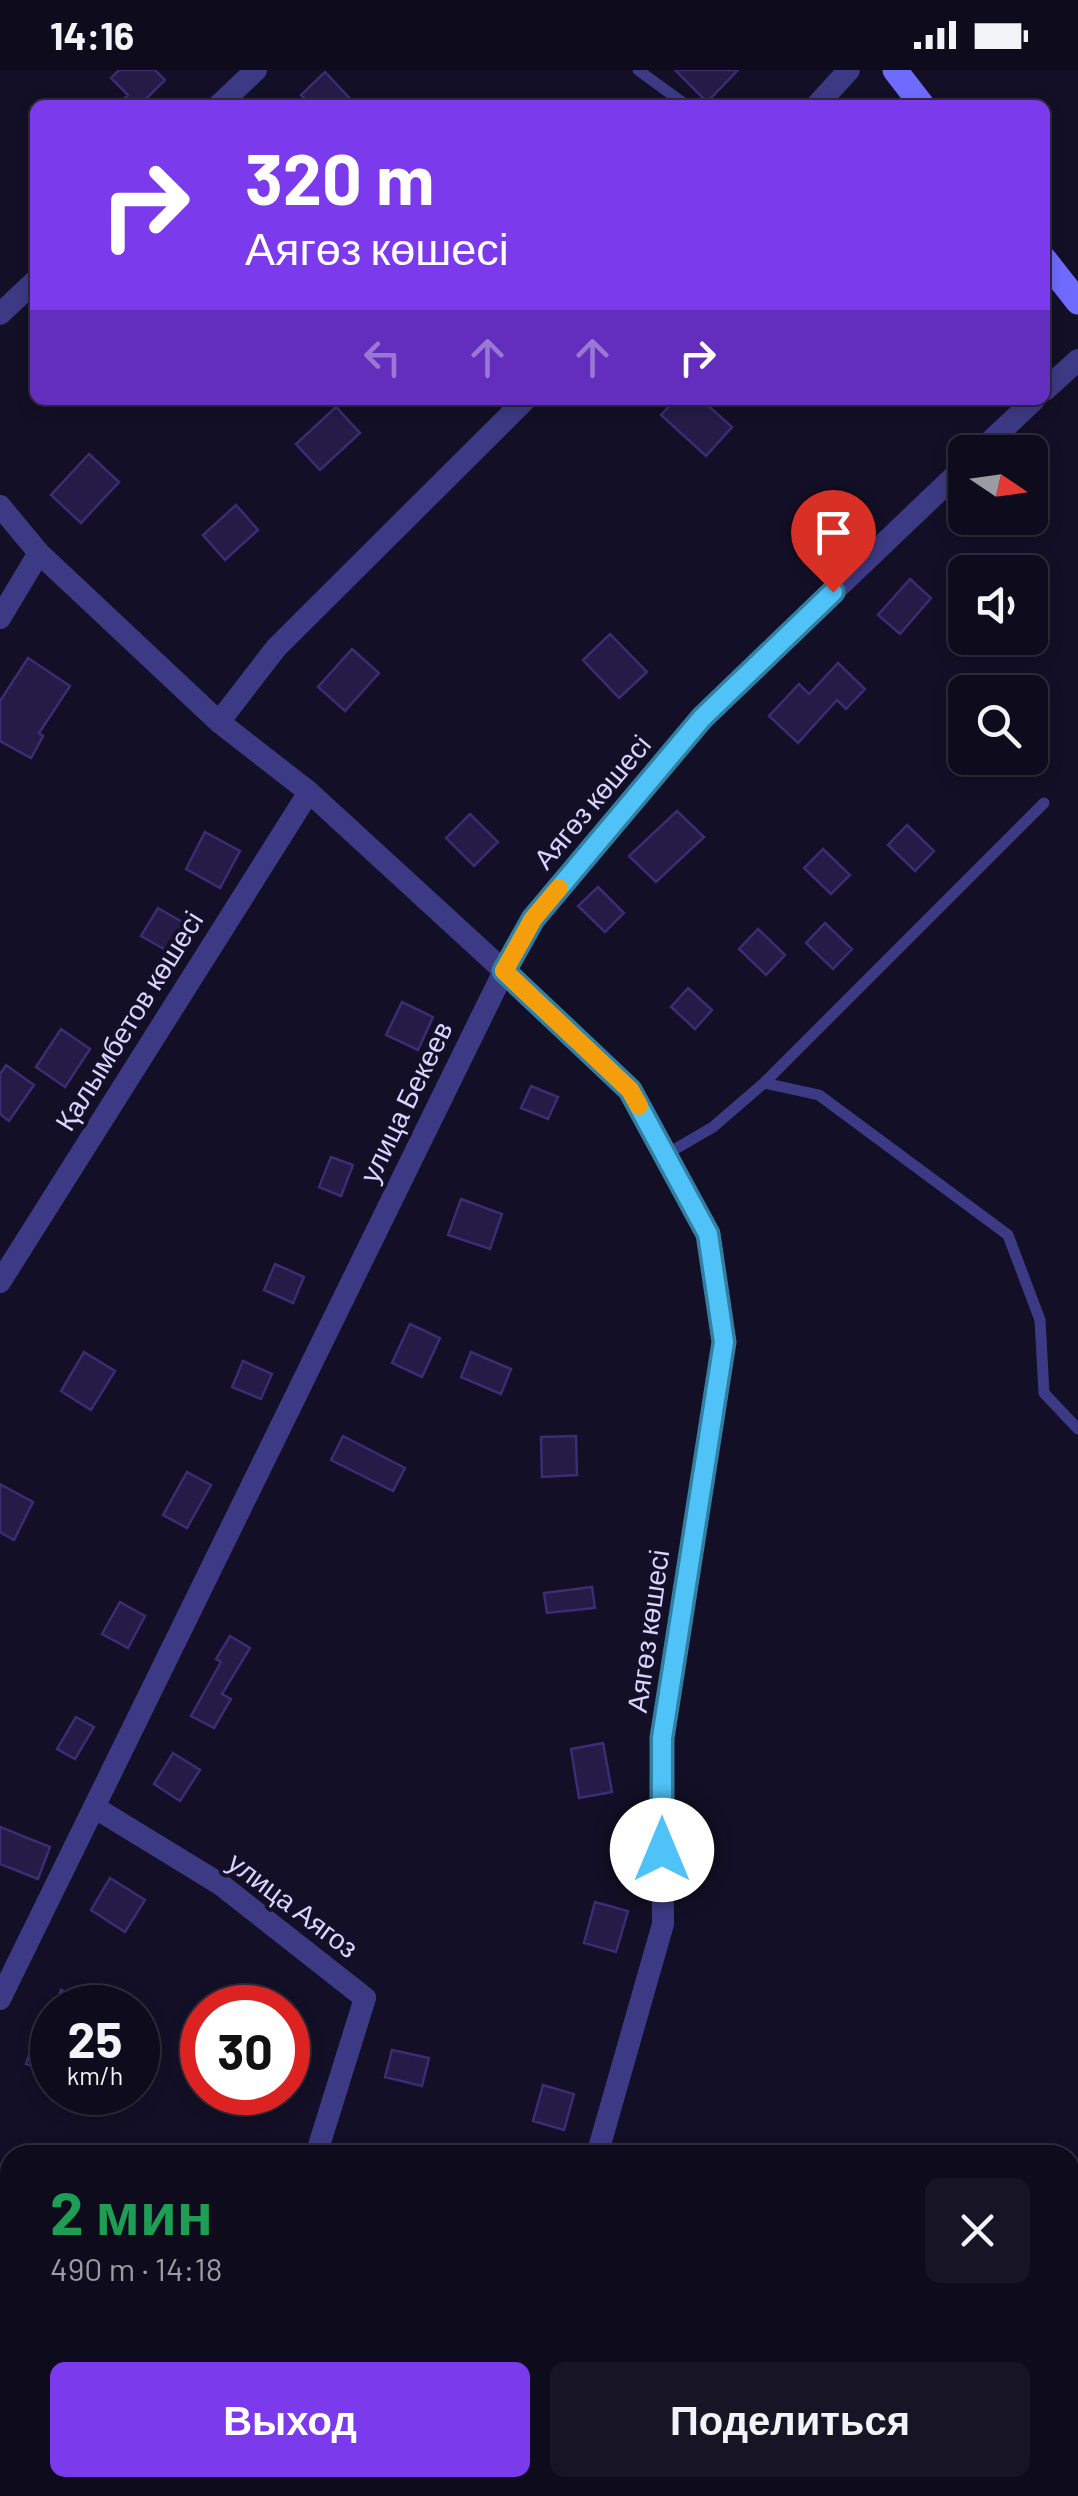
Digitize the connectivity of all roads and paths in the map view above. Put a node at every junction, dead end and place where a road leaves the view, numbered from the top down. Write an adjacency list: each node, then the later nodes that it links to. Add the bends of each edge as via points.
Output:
1 (256, 70): 5 (street)
2 (638, 70): 6 (lane)
3 (850, 70): 7 (street)
4 (895, 70): 8 (street)
5 (224, 100)
6 (679, 100)
7 (822, 100)
8 (918, 100)
9 (1050, 266): 11 (street)
10 (30, 286): 12 (street)
11 (1078, 302)
12 (0, 314)
13 (1078, 360): 14 (street)
14 (1050, 385)
15 (520, 405): 22 (street, via 276,648)
16 (1029, 405): 17 (street)
17 (997, 435)
18 (948, 482): 25 (street, Аягөз көшесі, via 702,718 533,919)
19 (0, 506): 20 (street)
20 (40, 553): 21 (street); 22 (street)
21 (0, 618)
22 (219, 722): 23 (street)
23 (309, 792): 25 (street); 28 (street, Қалымбетов көшесі)
24 (1044, 803): 26 (lane)
25 (504, 971): 27 (street, Аягөз көшесі, via 630,1090); 30 (street, улица Бекеев)
26 (764, 1083): 27 (lane, via 713,1127); 29 (lane, via 819,1096 1008,1235 1040,1320 1044,1393)
27 (665, 1154): 33 (street, Аягөз көшесі, via 708,1234 724,1342 662,1738 663,1924)
28 (0, 1282)
29 (1078, 1429)
30 (94, 1807): 31 (street, улица Бекеев); 32 (street, улица Аягоз, via 220,1884 365,1998)
31 (0, 2000)
32 (319, 2145)
33 (601, 2145)

